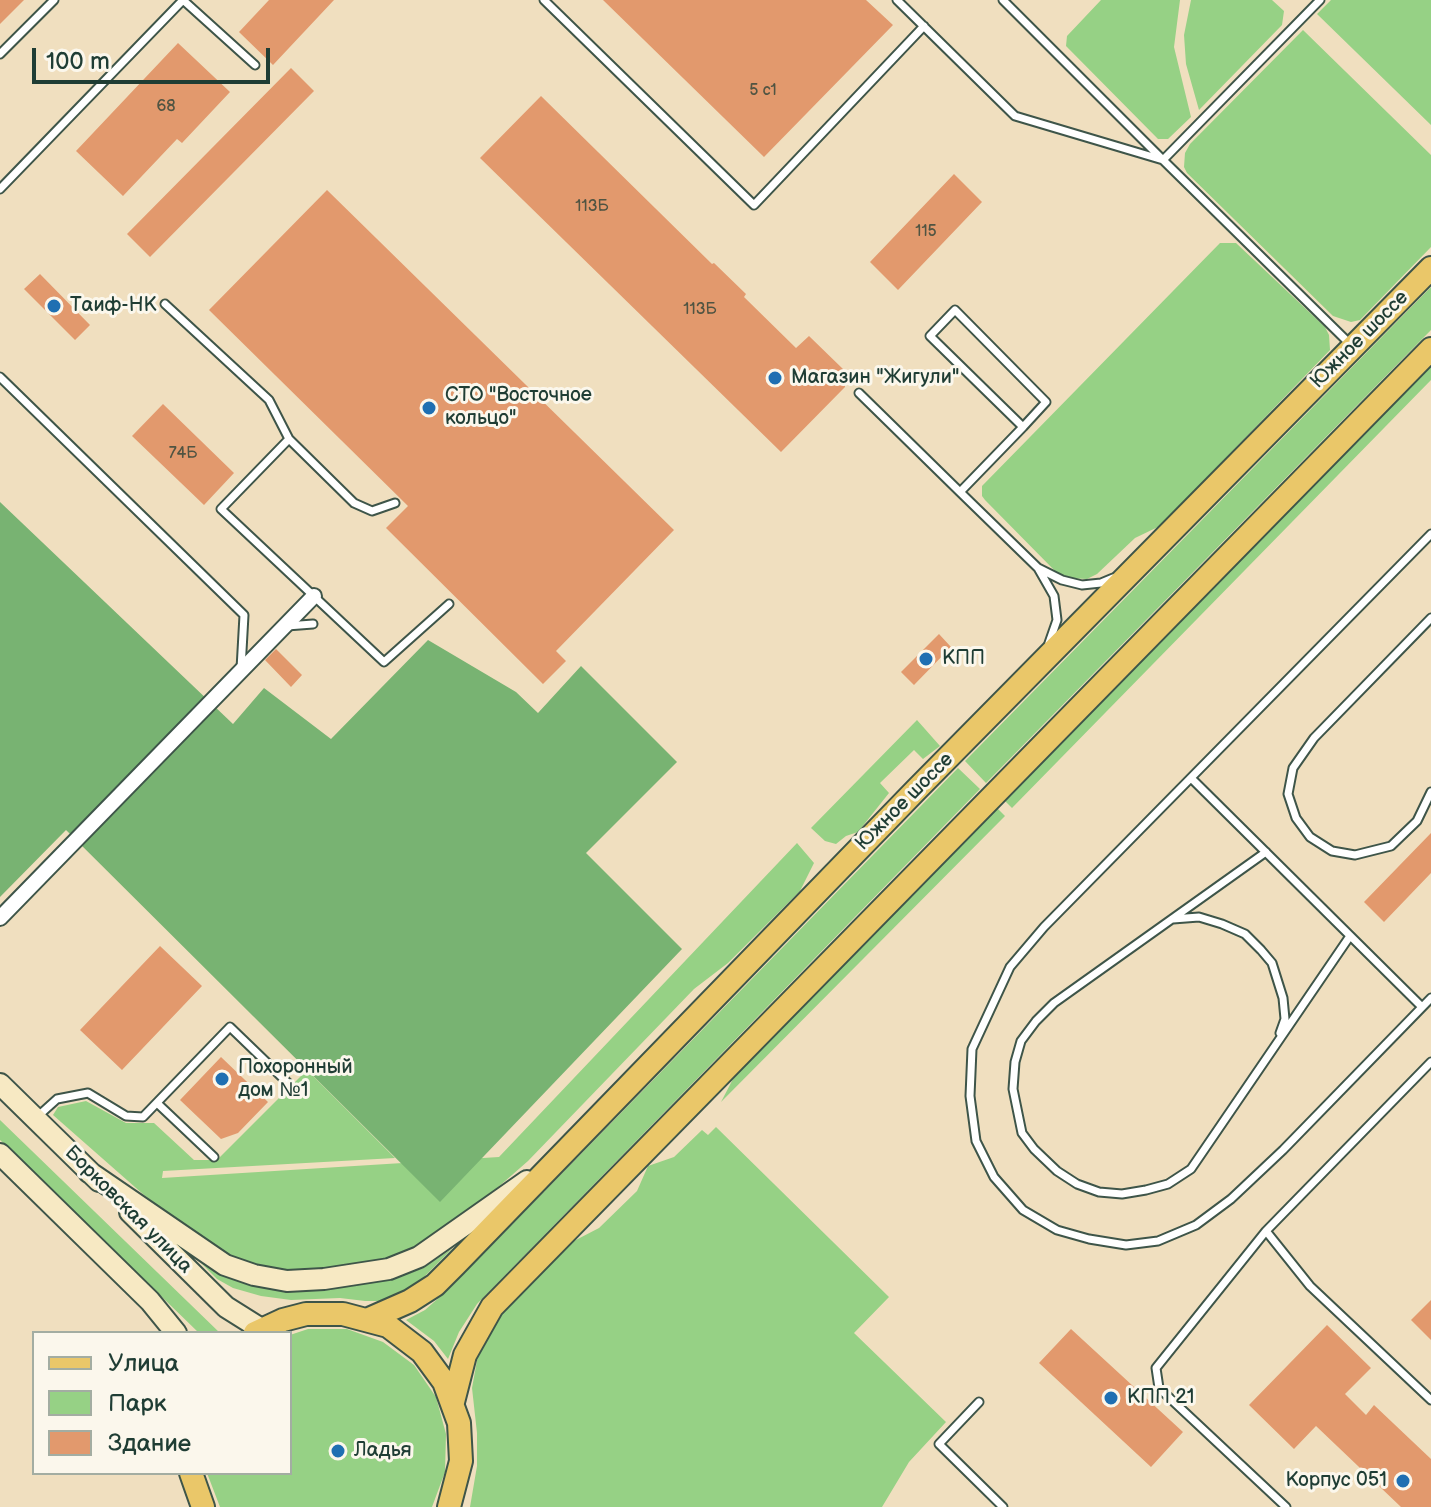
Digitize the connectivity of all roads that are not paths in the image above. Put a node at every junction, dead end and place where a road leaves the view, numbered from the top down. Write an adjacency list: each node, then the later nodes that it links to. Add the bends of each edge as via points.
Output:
1 (54, 0): 8 (lane)
2 (183, 0): 9 (lane); 11 (lane)
3 (544, 0): 7 (lane, via 754,205)
4 (897, 0): 7 (lane)
5 (1003, 0): 10 (lane)
6 (1320, 0): 10 (lane)
7 (924, 26): 10 (lane, via 1015,116)
8 (0, 54)
9 (255, 65)
10 (1163, 160): 14 (lane)
11 (0, 189)
12 (1431, 268): 14 (main road, Южное шоссе)
13 (165, 304): 19 (lane, via 269,400)
14 (1353, 347): 23 (main road, Южное шоссе)
15 (1431, 349): 55 (main road, via 492,1307 465,1355)
16 (0, 377): 30 (lane, via 244,615)
17 (859, 393): 20 (lane)
18 (1023, 427): 18 (lane, via 1046,402 955,310 930,336); 20 (lane)
19 (289, 439): 21 (lane, via 354,503 372,511); 25 (lane, via 221,509)
20 (960, 492): 24 (lane)
21 (395, 503)
22 (1431, 534): 32 (lane)
23 (1149, 556): 24 (lane, via 1101,583 1082,585); 31 (main road, Южное шоссе)
24 (1038, 568): 31 (lane, via 1054,596 1057,620)
25 (314, 596): 26 (lane, via 384,662); 29 (street)
26 (449, 604)
27 (1431, 618): 33 (lane, via 1314,738 1293,768 1288,794 1310,837 1332,851 1355,855 1391,846 1417,821)
28 (313, 624): 29 (lane)
29 (285, 627): 30 (street)
30 (241, 671): 35 (street)
31 (1034, 672): 46 (main road, Южное шоссе)
32 (1191, 778): 34 (lane); 39 (lane, via 1010,967 972,1049 970,1096 976,1141 994,1177 1023,1210 1057,1230 1126,1245 1158,1241 1196,1225 1283,1150)
33 (1431, 792)
34 (1266, 852): 36 (lane); 37 (lane)
35 (0, 918)
36 (1172, 919): 40 (lane, via 1199,917 1222,924 1245,934 1261,950 1272,963 1283,998 1285,1019); 40 (lane, via 1054,1003 1021,1041 1013,1089 1022,1133 1034,1149 1057,1171 1099,1192 1122,1194 1168,1184 1191,1169)
37 (1350, 936): 39 (lane); 40 (lane)
38 (1431, 998): 39 (lane)
39 (1422, 1007)
40 (1277, 1043)
41 (1431, 1062): 50 (lane)
42 (288, 1083): 44 (lane, via 230,1027)
43 (0, 1084): 45 (main road, Борковская улица)
44 (157, 1103): 45 (lane, via 143,1117 126,1116 88,1093 57,1099); 48 (lane)
45 (36, 1119): 49 (main road, Борковская улица)
46 (590, 1126): 49 (main road, via 531,1179 419,1257 389,1269 324,1279 287,1281 225,1265); 51 (main road, Южное шоссе, via 435,1285)
47 (0, 1154): 52 (main road)
48 (214, 1157)
49 (89, 1172): 53 (main road, Борковская улица, via 226,1307)
50 (1266, 1231): 54 (lane, via 1310,1286); 61 (lane, via 1156,1368 1159,1388)
51 (369, 1319): 53 (main road, via 306,1314); 55 (main road, via 388,1326 422,1352)
52 (174, 1331)
53 (258, 1331)
54 (1431, 1400)
55 (453, 1402): 58 (main road, via 462,1441)
56 (979, 1402): 60 (lane, via 939,1444)
57 (192, 1475): 59 (main road)
58 (451, 1505)
59 (203, 1507)
60 (1003, 1507)
61 (1286, 1507)

